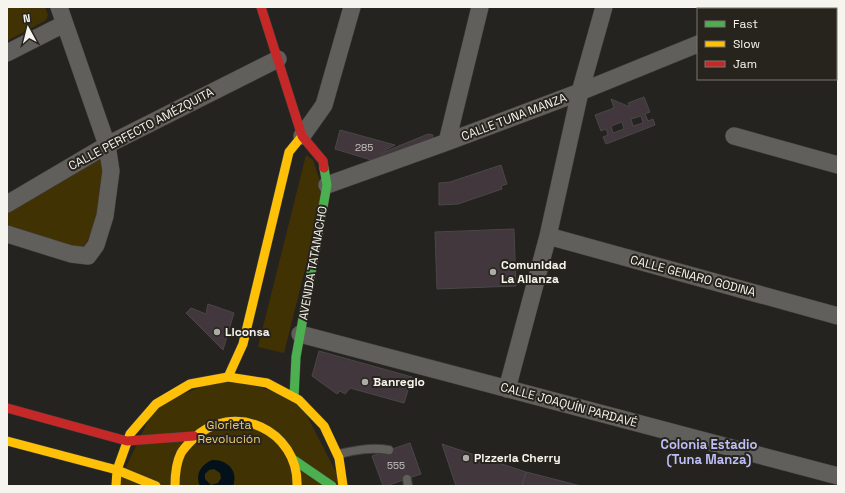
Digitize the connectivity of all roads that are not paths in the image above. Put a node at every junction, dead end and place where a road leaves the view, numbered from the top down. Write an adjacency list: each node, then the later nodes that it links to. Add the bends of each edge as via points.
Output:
1 (59, 7): 6 (street)
2 (261, 7): 9 (street)
3 (352, 7): 11 (street, via 324,106)
4 (480, 7): 13 (street)
5 (604, 7): 10 (street)
6 (64, 24): 8 (street); 14 (street)
7 (697, 44): 10 (street, CALLE TUNA MANZA)
8 (7, 53)
9 (278, 59): 11 (street); 14 (street, CALLE PERFECTO AMÉZQUITA)
10 (580, 92): 13 (street, CALLE TUNA MANZA); 19 (street)
11 (302, 136): 16 (street, AVENIDA TATANACHO, via 323,161); 22 (street, via 289,152 243,344)
12 (734, 136): 15 (street)
13 (447, 142): 16 (street, CALLE TUNA MANZA)
14 (107, 145): 17 (street, CALLE PERFECTO AMÉZQUITA); 18 (street, via 112,171 105,216 96,245 88,256 71,254)
15 (838, 165)
16 (327, 185): 21 (street, AVENIDA TATANACHO)
17 (7, 204)
18 (7, 234)
19 (548, 236): 20 (street, CALLE GENARO GODINA); 23 (street)
20 (838, 316)
21 (300, 334): 23 (street, CALLE JOAQUÍN PARDAVÉ); 24 (street, AVENIDA TATANACHO)
22 (228, 377): 24 (street, via 267,383); 28 (street, via 190,384 156,404)
23 (506, 389): 33 (street, CALLE JOAQUÍN PARDAVÉ)
24 (294, 398): 30 (street, via 324,426)
25 (7, 408): 28 (street)
26 (194, 436): 28 (street); 31 (street, via 211,426 230,421 250,422 268,430 283,442); 36 (street, via 181,453 175,473)
27 (7, 441): 32 (street)
28 (127, 441): 32 (street)
29 (389, 450): 30 (lane, via 361,449)
30 (338, 455): 39 (street)
31 (294, 460): 37 (street); 38 (street)
32 (117, 470): 34 (street); 35 (street)
33 (838, 476)
34 (116, 486)
35 (156, 486)
36 (175, 486)
37 (297, 486)
38 (332, 486)
39 (343, 486)

